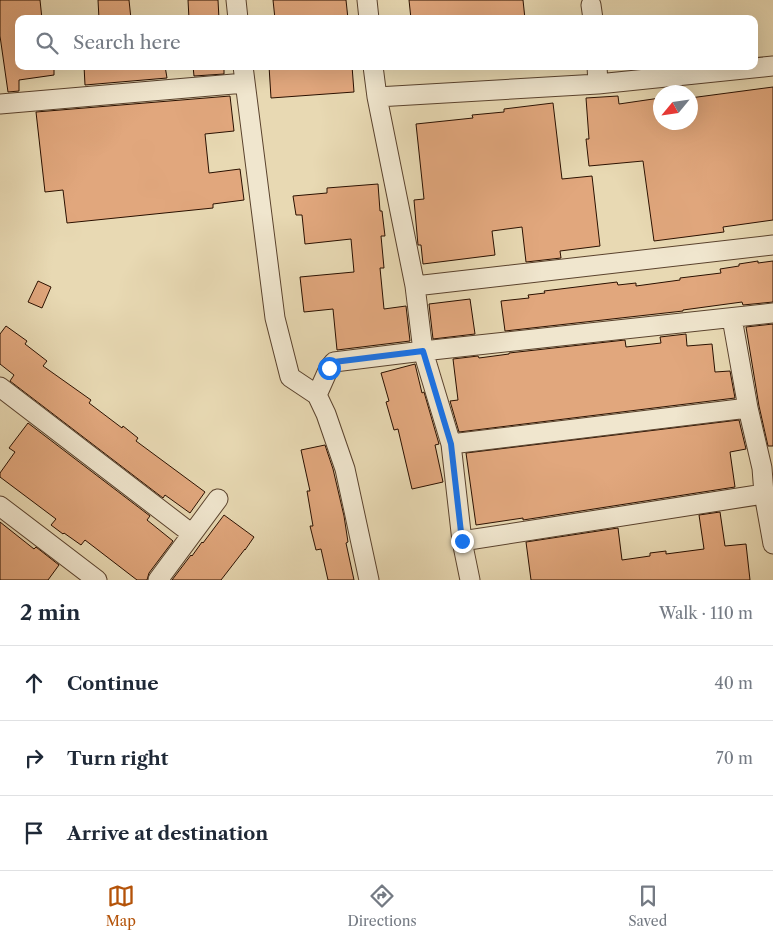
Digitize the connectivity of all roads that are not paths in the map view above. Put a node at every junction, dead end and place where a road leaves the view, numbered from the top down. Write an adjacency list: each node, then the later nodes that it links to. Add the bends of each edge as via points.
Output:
1 (236, 0): 3 (street)
2 (367, 0): 4 (street)
3 (238, 15)
4 (369, 15)
5 (773, 66): 6 (street)
6 (758, 67)
7 (374, 70): 11 (street)
8 (695, 70): 10 (street)
9 (244, 75): 12 (street); 19 (street, via 275,318 290,377)
10 (598, 75): 11 (street)
11 (377, 98): 14 (street)
12 (0, 104)
13 (773, 245): 14 (street)
14 (416, 286): 17 (street)
15 (773, 313): 16 (street)
16 (732, 318): 17 (street); 20 (street)
17 (423, 351): 19 (street, via 334,362); 21 (street)
18 (0, 387): 25 (street)
19 (317, 395): 30 (street, via 345,469)
20 (748, 408): 21 (street); 22 (street, via 762,468)
21 (451, 444): 26 (street)
22 (764, 494): 26 (street); 27 (street)
23 (218, 499): 25 (street)
24 (0, 506): 28 (street)
25 (192, 534): 29 (street)
26 (462, 541): 31 (street)
27 (773, 544)
28 (97, 580)
29 (158, 580)
30 (369, 580)
31 (470, 580)

